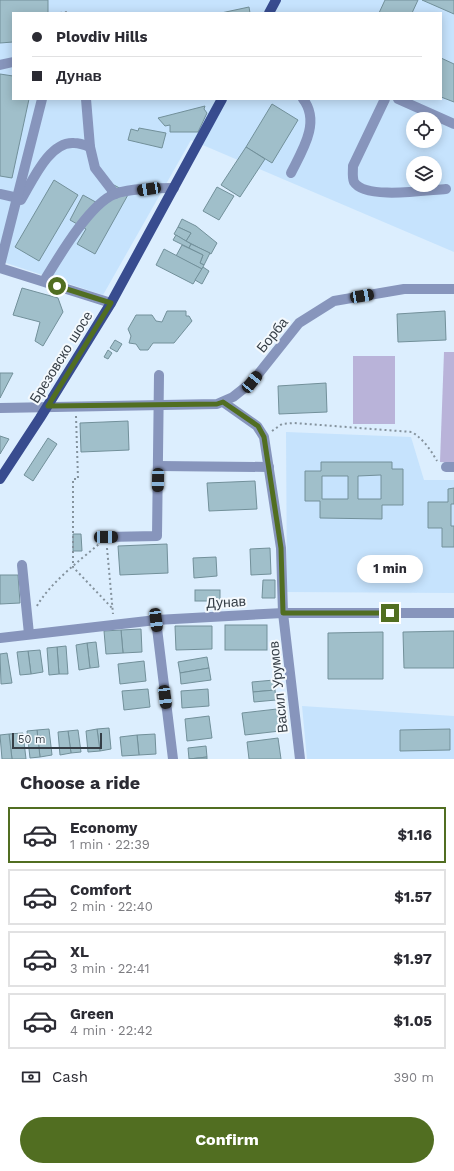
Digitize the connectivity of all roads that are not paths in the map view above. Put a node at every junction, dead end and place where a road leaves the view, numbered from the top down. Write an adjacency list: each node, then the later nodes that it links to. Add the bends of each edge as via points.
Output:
1 (276, 0): 2 (main road)
2 (270, 12)
3 (12, 62): 4 (street)
4 (0, 65)
5 (42, 100): 18 (street)
6 (86, 100): 12 (street)
7 (221, 100): 14 (main road, Брезовско шосе)
8 (304, 100): 13 (street, via 308,106 309,136)
9 (385, 100): 15 (street, via 353,166 352,176 355,183 368,191 379,193)
10 (400, 100): 11 (street)
11 (454, 124)
12 (90, 147): 17 (street, via 95,168); 19 (street, via 73,143 57,147 44,162)
13 (291, 173)
14 (174, 188): 17 (street); 24 (main road, Брезовско шосе)
15 (446, 189)
16 (0, 194): 18 (street)
17 (115, 194): 22 (street, via 96,208 61,253)
18 (18, 198): 19 (street)
19 (15, 211): 20 (street)
20 (3, 240): 21 (street)
21 (0, 266): 22 (street)
22 (44, 281): 24 (street)
23 (454, 289): 26 (street, Борба, via 404,289 334,302 299,323 252,382)
24 (111, 303): 28 (main road, Брезовско шосе)
25 (159, 375): 27 (street)
26 (223, 402): 27 (street); 31 (street, Васил Урумов, via 247,417 261,432)
27 (158, 404): 28 (street); 30 (street)
28 (48, 406): 29 (street); 32 (main road, Брезовско шосе)
29 (0, 408)
30 (158, 466): 31 (street); 33 (street, via 157,536)
31 (269, 467): 35 (street, Васил Урумов, via 281,548)
32 (0, 479)
33 (106, 537)
34 (22, 565): 38 (street)
35 (283, 613): 36 (street, Дунав); 37 (street, Дунав); 41 (street, Васил Урумов)
36 (454, 613)
37 (156, 620): 38 (street, Дунав); 40 (street)
38 (29, 634): 39 (street, Дунав)
39 (0, 638)
40 (173, 759)
41 (300, 759)

